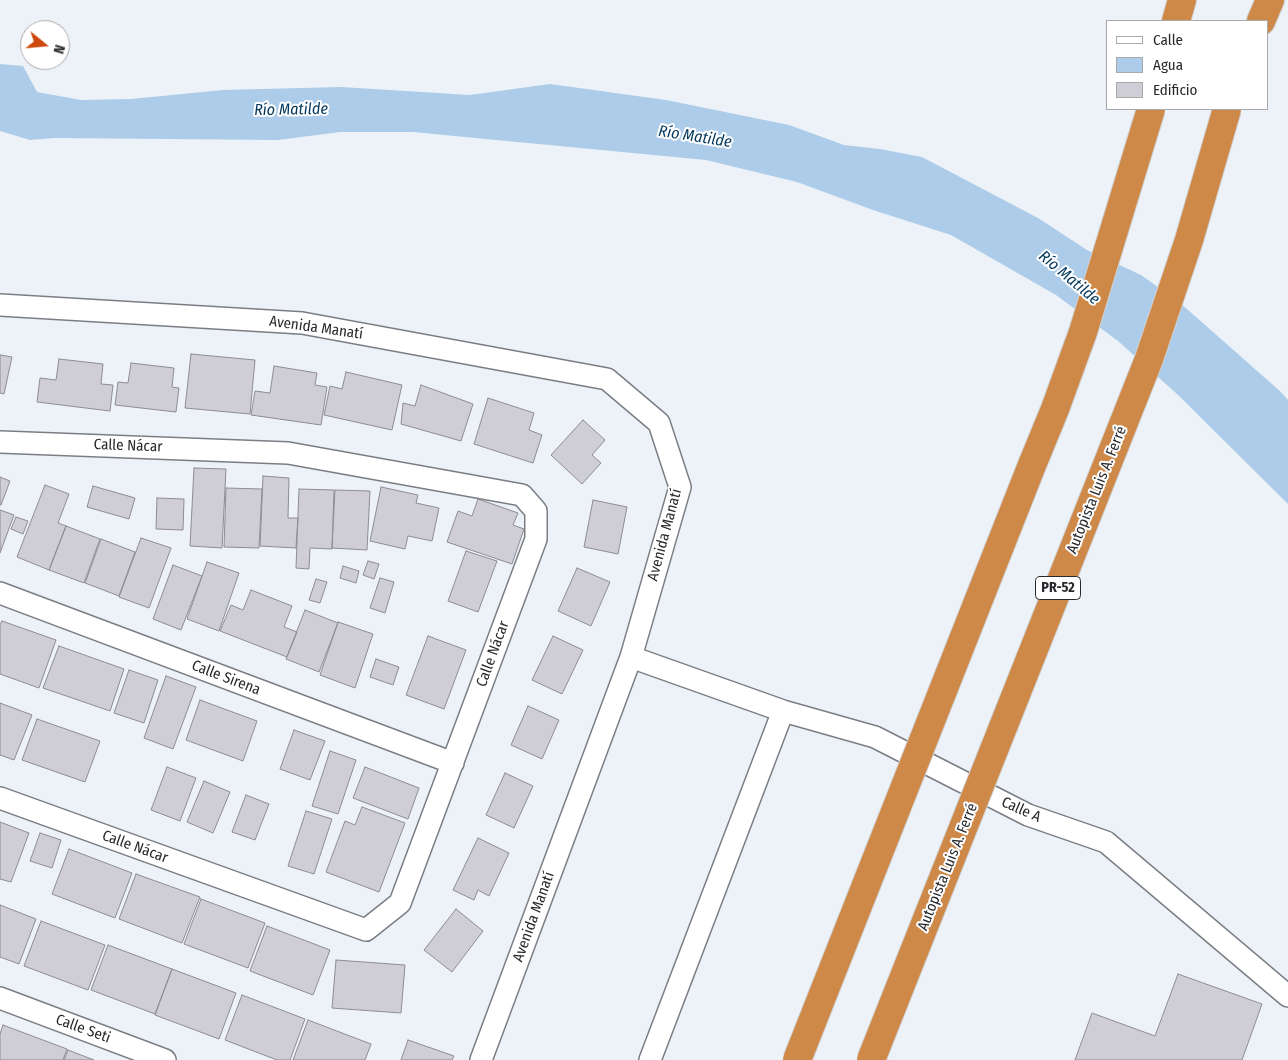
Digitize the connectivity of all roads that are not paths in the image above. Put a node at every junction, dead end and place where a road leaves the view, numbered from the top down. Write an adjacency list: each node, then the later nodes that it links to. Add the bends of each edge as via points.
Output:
1 (1182, 0): 4 (highway)
2 (1254, 0): 5 (highway)
3 (1270, 0): 6 (highway)
4 (1176, 20)
5 (1248, 20)
6 (1261, 20)
7 (1151, 110): 21 (highway, bridge, via 1088,315 1055,409)
8 (1226, 110): 22 (highway, Autopista Luis A. Ferré / PR-52, bridge, via 1189,240 1149,359)
9 (0, 305): 12 (street, Avenida Manatí, via 302,323 606,379 659,423 680,487)
10 (0, 442): 14 (street, Calle Nácar, via 288,452 522,495 536,512 536,539)
11 (0, 593): 14 (street, Calle Sirena)
12 (631, 657): 13 (street, Calle A); 19 (street, Avenida Manatí)
13 (783, 711): 16 (street, Calle A, via 875,736 1028,815 1106,842); 20 (street)
14 (453, 762): 15 (street, Calle Nácar, via 400,904 366,930)
15 (0, 798)
16 (1288, 996)
17 (0, 998): 18 (street, Calle Seti)
18 (165, 1060)
19 (481, 1060)
20 (650, 1060)
21 (797, 1060)
22 (871, 1060)

